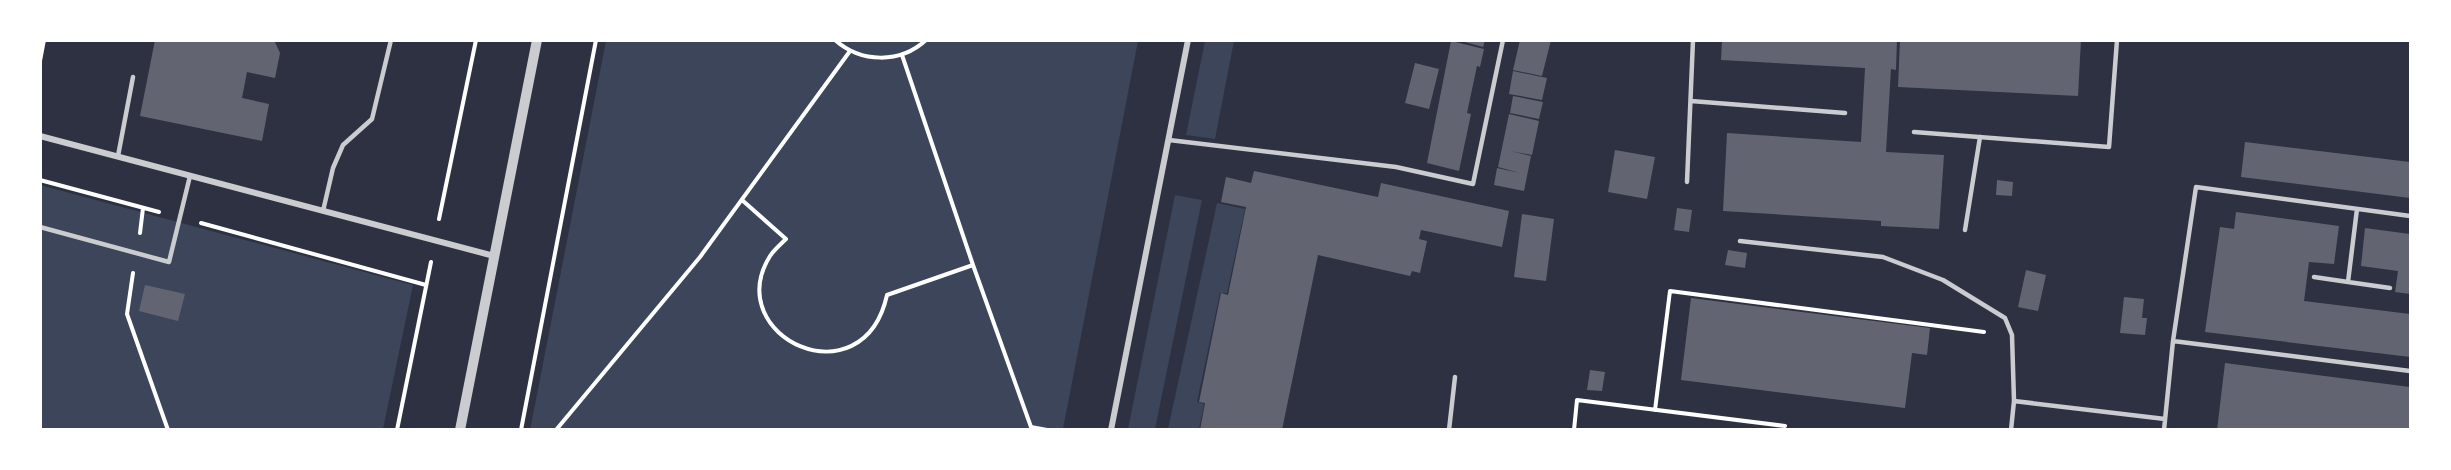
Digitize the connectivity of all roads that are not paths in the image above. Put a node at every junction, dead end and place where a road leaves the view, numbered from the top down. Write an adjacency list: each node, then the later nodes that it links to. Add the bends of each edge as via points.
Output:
1 (392, 40): 18 (lane, via 372,119 343,146 333,168)
2 (537, 40): 23 (street)
3 (1188, 40): 13 (street)
4 (1503, 40): 13 (lane, via 1473,184 1396,167)
5 (1693, 40): 8 (lane)
6 (2117, 40): 12 (lane, via 2109,147)
7 (134, 76): 14 (lane)
8 (1690, 101): 9 (lane); 16 (lane)
9 (1845, 113)
10 (1914, 132): 12 (lane)
11 (40, 136): 14 (street)
12 (1980, 137): 21 (lane)
13 (1169, 140): 33 (street)
14 (118, 156): 15 (street)
15 (190, 176): 18 (street); 20 (lane, via 169,262)
16 (1687, 182)
17 (2357, 209): 19 (lane); 25 (lane); 27 (lane, via 2196,187)
18 (323, 211): 23 (street)
19 (2410, 216)
20 (40, 227)
21 (1965, 230)
22 (1740, 241): 30 (lane, via 1883,257 1943,280 2005,318 2012,335)
23 (494, 256): 32 (street)
24 (2314, 277): 25 (lane)
25 (2348, 282): 26 (lane)
26 (2390, 288)
27 (2173, 341): 28 (lane); 31 (lane)
28 (2410, 371)
29 (1455, 377): 34 (lane)
30 (2014, 401): 31 (lane); 35 (lane)
31 (2165, 419): 36 (lane)
32 (460, 429)
33 (1111, 429)
34 (1449, 429)
35 (2011, 429)
36 (2164, 429)

